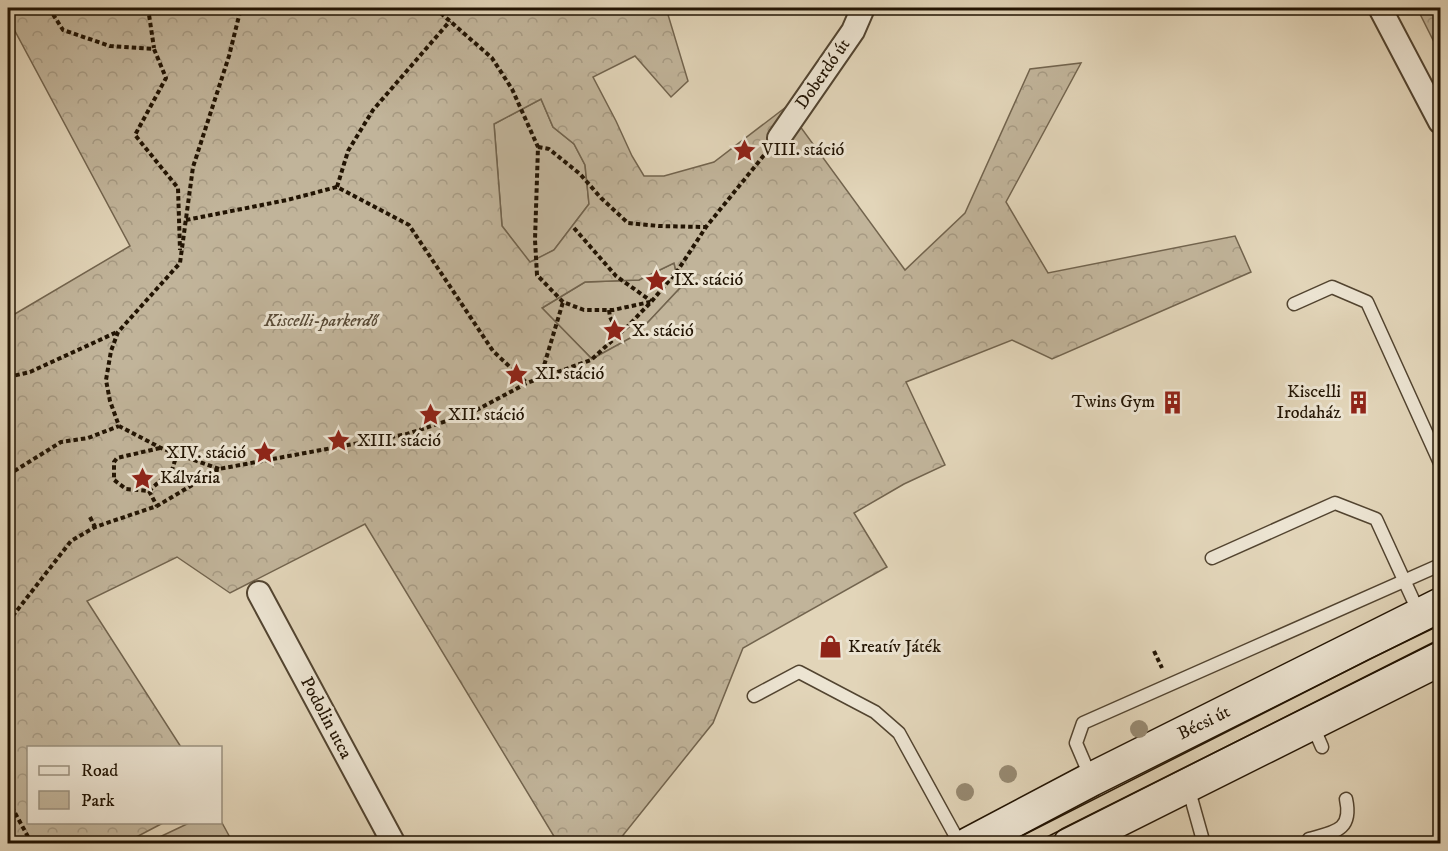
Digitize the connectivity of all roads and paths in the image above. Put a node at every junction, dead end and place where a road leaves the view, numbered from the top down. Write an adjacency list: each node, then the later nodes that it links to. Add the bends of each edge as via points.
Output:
1 (49, 8): 10 (path, via 63,30 110,46)
2 (148, 8): 10 (path)
3 (241, 8): 15 (path, via 193,167)
4 (863, 8): 12 (street, Doberdó út, via 853,31)
5 (1380, 8): 11 (street)
6 (1438, 8): 8 (path)
7 (438, 9): 9 (path)
8 (1440, 12)
9 (450, 21): 13 (path, via 492,58 513,89); 14 (path, via 373,110 348,151)
10 (154, 49): 18 (path, via 166,78 135,135 178,188)
11 (1440, 122)
12 (779, 138): 16 (path)
13 (538, 147): 16 (path, via 549,149 580,174 628,223); 19 (path, via 537,274)
14 (337, 187): 15 (path); 27 (path, via 409,225 493,351)
15 (186, 220): 18 (path)
16 (706, 227): 20 (path)
17 (574, 228): 20 (path, via 616,276)
18 (180, 263): 23 (path)
19 (563, 302): 22 (path, via 584,310); 26 (path)
20 (651, 302): 22 (path); 24 (path)
21 (1294, 304): 31 (lane, via 1332,287 1367,302)
22 (609, 310): 24 (path)
23 (118, 332): 25 (path, via 30,372); 28 (path, via 106,380)
24 (619, 335): 26 (path, via 591,360)
25 (8, 377)
26 (540, 379): 27 (path)
27 (528, 383): 32 (path, via 471,413 408,434)
28 (119, 426): 29 (path); 33 (path, via 88,438 61,442)
29 (161, 448): 30 (path); 34 (path, via 114,462 114,480 126,489)
30 (177, 454): 32 (path); 34 (path, via 172,470)
31 (1440, 463)
32 (219, 469): 35 (path)
33 (8, 475)
34 (149, 491): 35 (path)
35 (157, 506): 37 (path)
36 (90, 517): 37 (path)
37 (95, 527): 43 (path, via 71,541)
38 (1212, 558): 40 (lane, via 1335,503 1376,519)
39 (1440, 565): 40 (lane)
40 (1404, 581): 42 (lane); 48 (lane, via 1083,723 1076,743)
41 (259, 593): 54 (street, Podolin utca)
42 (1430, 610): 48 (main road, Bécsi út)
43 (8, 622)
44 (1154, 651): 46 (path)
45 (1440, 659): 49 (main road, via 1317,735)
46 (1162, 670)
47 (754, 696): 55 (lane, via 800,672 875,712 899,733)
48 (1092, 779): 56 (main road, Bécsi út)
49 (1187, 786): 57 (main road); 58 (lane)
50 (1346, 799): 52 (lane, via 1347,818 1342,827)
51 (8, 800): 53 (path)
52 (1309, 839)
53 (32, 843)
54 (394, 843)
55 (960, 843)
56 (969, 843)
57 (1070, 843)
58 (1204, 843)

